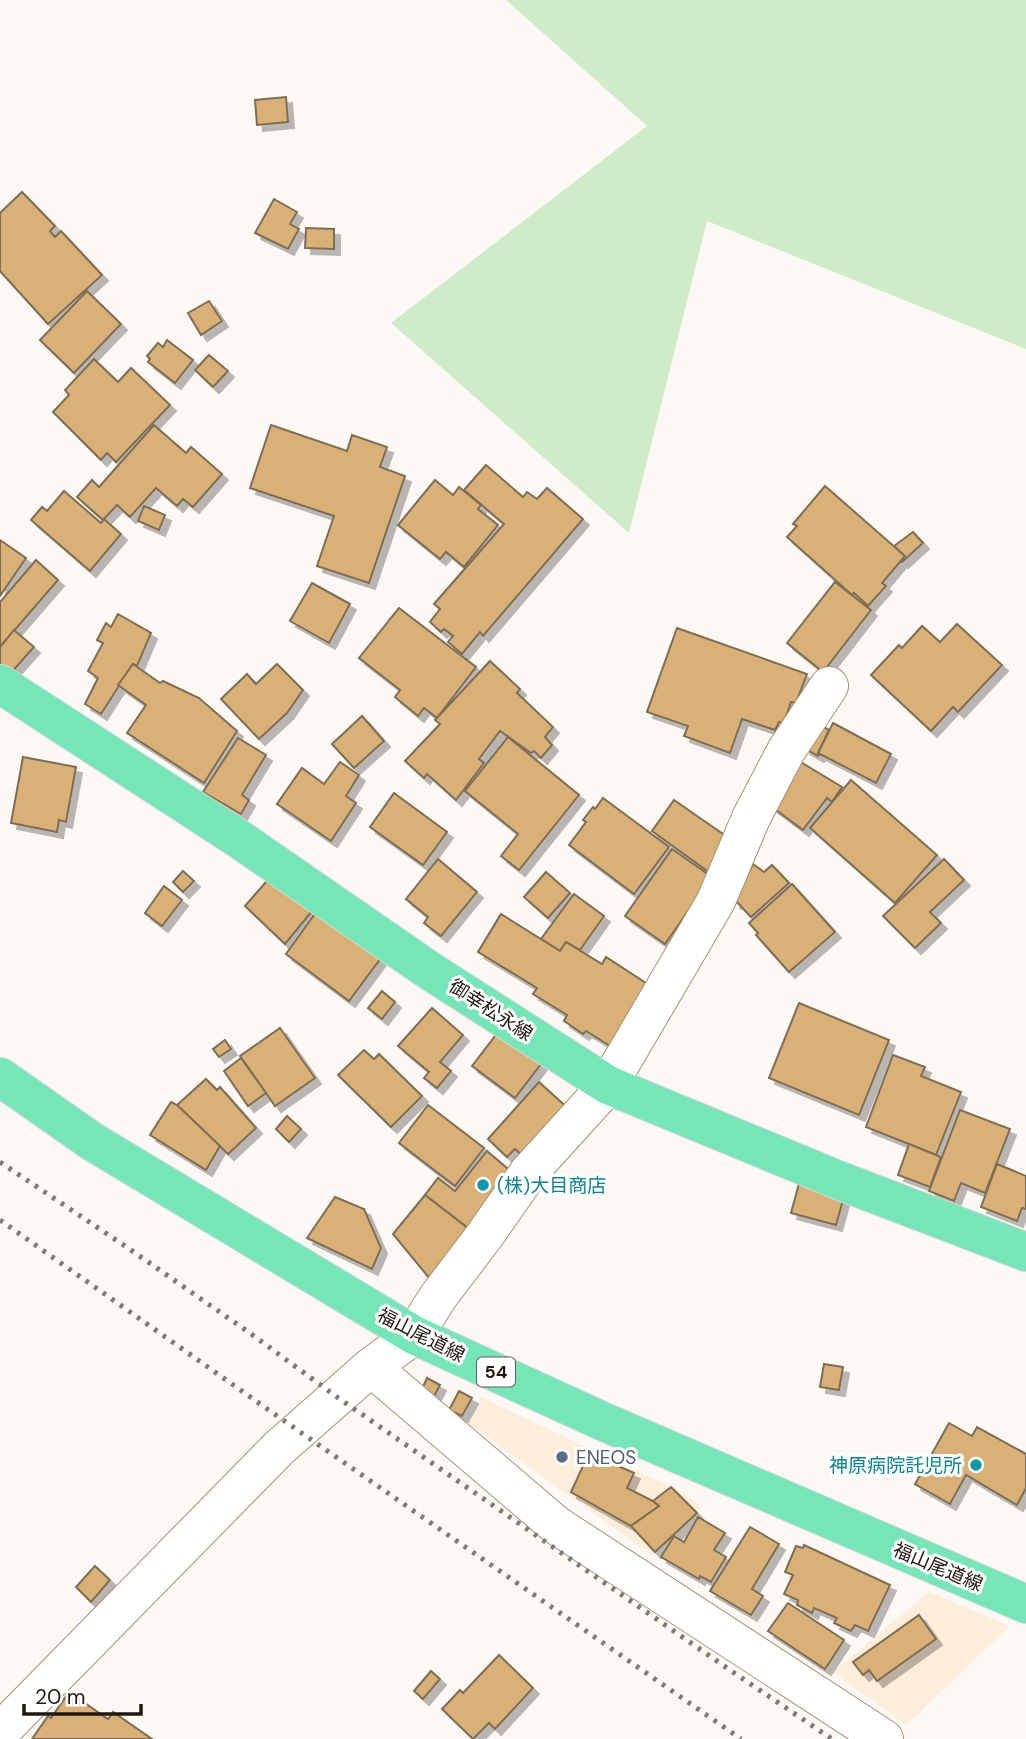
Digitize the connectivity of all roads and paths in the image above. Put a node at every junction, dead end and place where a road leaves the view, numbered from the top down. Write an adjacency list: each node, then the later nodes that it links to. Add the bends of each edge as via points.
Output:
1 (0, 684): 4 (main road, 御幸松永線)
2 (829, 686): 4 (street, via 786,751 716,901)
3 (0, 1077): 6 (main road, 福山尾道線 / 54, via 93,1142)
4 (608, 1085): 5 (main road, 御幸松永線); 6 (street, via 529,1172)
5 (1026, 1252)
6 (414, 1335): 7 (street); 8 (main road, 福山尾道線 / 54, via 603,1422)
7 (371, 1367): 9 (street, via 279,1448); 10 (street, via 556,1525)
8 (1026, 1604)
9 (0, 1732)
10 (884, 1739)

